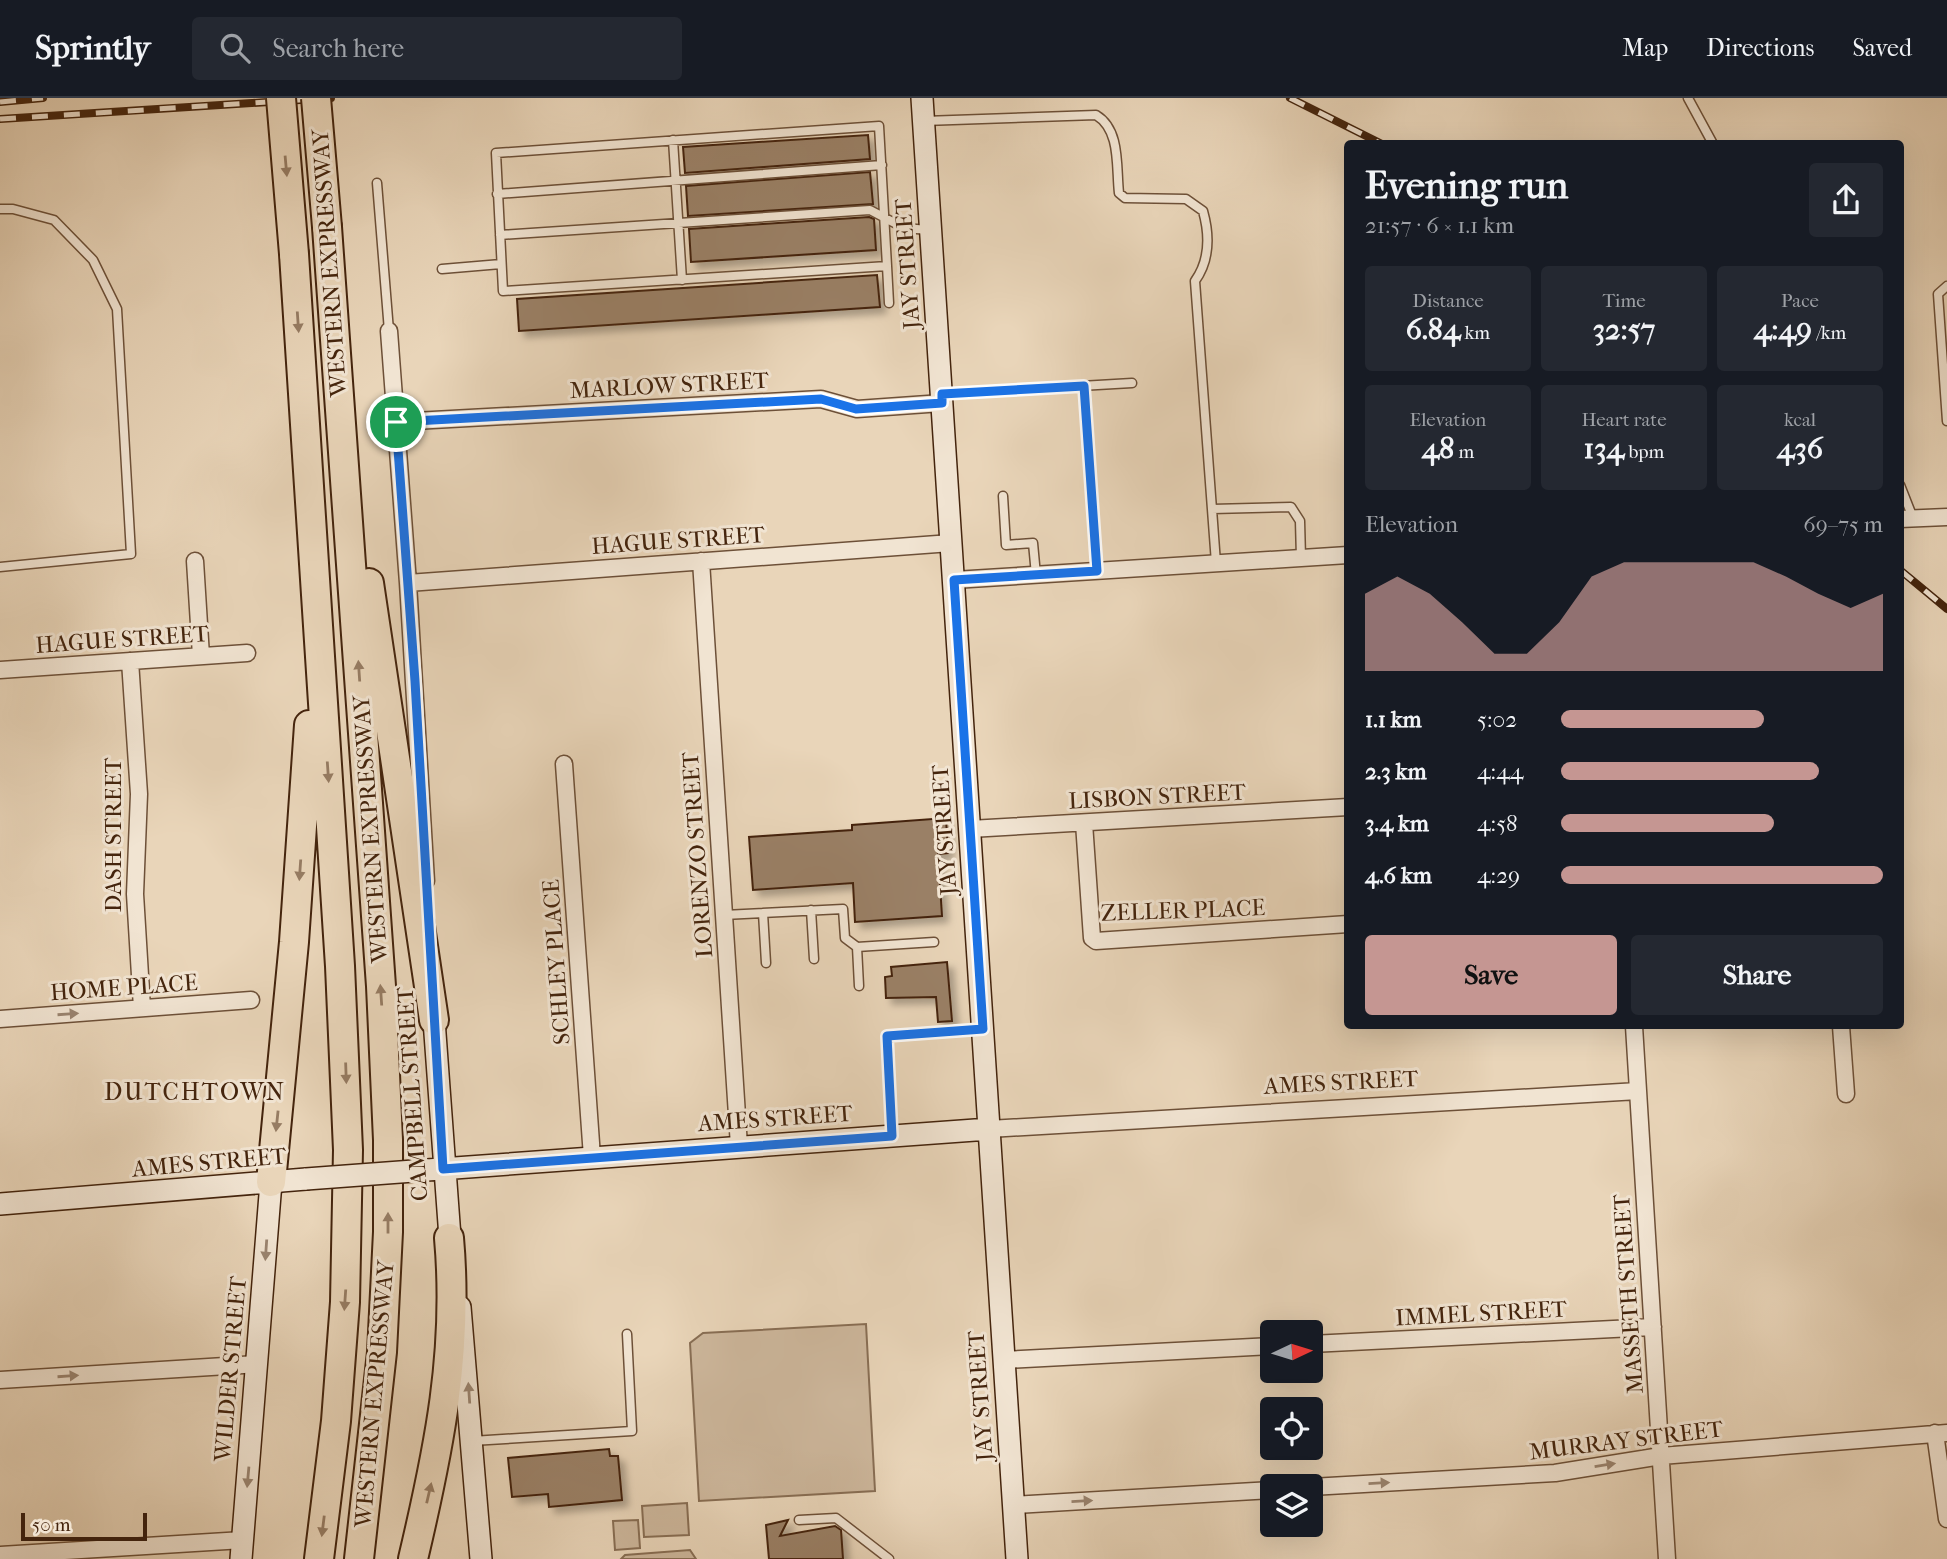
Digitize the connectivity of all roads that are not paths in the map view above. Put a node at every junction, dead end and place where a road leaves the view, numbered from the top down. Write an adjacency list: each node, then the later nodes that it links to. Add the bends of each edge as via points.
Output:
1 (281, 98): 32 (highway, WESTERN EXPRESSWAY, one-way to 32, bridge)
2 (316, 98): 24 (highway, WESTERN EXPRESSWAY, bridge)
3 (922, 98): 5 (street, JAY STREET)
4 (1688, 98): 7 (lane)
5 (924, 121): 15 (street, JAY STREET); 33 (lane, via 1096,115 1107,121 1113,132 1119,193 1125,198 1186,199 1203,211 1208,234 1206,265 1195,281)
6 (673, 140): 8 (lane, via 878,126); 9 (lane); 11 (lane, via 496,153)
7 (1711, 140)
8 (881, 165): 9 (lane); 13 (lane)
9 (675, 181): 11 (lane); 14 (lane)
10 (377, 183): 23 (lane)
11 (497, 194): 16 (lane)
12 (0, 209): 42 (lane, via 54,220 93,260 117,309 131,554)
13 (886, 219): 14 (lane, via 870,210); 15 (lane, via 904,228); 18 (lane)
14 (678, 224): 16 (lane); 20 (lane)
15 (932, 231): 28 (street, JAY STREET)
16 (500, 235): 17 (lane)
17 (501, 264): 19 (lane); 20 (lane, via 503,291)
18 (887, 266): 20 (lane); 22 (lane)
19 (442, 269)
20 (682, 280)
21 (1947, 286): 27 (lane, via 1938,294)
22 (889, 303)
23 (389, 331): 30 (street, CAMPBELL STREET)
24 (336, 349): 67 (highway); 99 (highway, WESTERN EXPRESSWAY, one-way to 24, via 383,1342 387,1129)
25 (1132, 383): 26 (lane)
26 (1084, 386): 28 (lane); 43 (lane)
27 (1946, 390): 29 (lane)
28 (942, 398): 30 (street, MARLOW STREET, via 856,409 821,399); 36 (street, JAY STREET)
29 (1947, 421)
30 (396, 422): 46 (street, CAMPBELL STREET)
31 (1003, 496): 44 (lane, via 1006,545 1033,543)
32 (311, 509): 78 (highway, one-way to 78, via 309,747); 98 (highway, WESTERN EXPRESSWAY, one-way to 98, via 349,1181 341,1360)
33 (1212, 509): 38 (lane, via 1291,507 1300,521); 41 (lane)
34 (1947, 517): 35 (street)
35 (1907, 519)
36 (951, 542): 40 (street, HAGUE STREET); 45 (street, JAY STREET)
37 (1344, 555): 38 (street)
38 (1301, 558): 41 (street)
39 (195, 561): 48 (street)
40 (701, 561): 46 (street, HAGUE STREET); 57 (street, LORENZO STREET)
41 (1216, 564): 43 (street)
42 (0, 567)
43 (1097, 571): 44 (street)
44 (1036, 575): 45 (street)
45 (954, 580): 54 (street, JAY STREET)
46 (408, 583): 67 (street, CAMPBELL STREET)
47 (247, 653): 48 (street, HAGUE STREET)
48 (201, 656): 49 (street, HAGUE STREET)
49 (130, 661): 50 (street, HAGUE STREET); 65 (street, DASH STREET, via 139,794 135,894)
50 (0, 670)
51 (564, 764): 76 (street, SCHLEY PLACE)
52 (1344, 807): 53 (street, LISBON STREET)
53 (1084, 823): 54 (street, LISBON STREET); 58 (street, ZELLER PLACE, via 1092,938 1096,941)
54 (970, 829): 68 (street, JAY STREET)
55 (811, 910): 56 (lane); 60 (lane, via 844,909 845,938); 61 (lane)
56 (763, 913): 57 (lane); 62 (lane)
57 (724, 915): 75 (street, LORENZO STREET)
58 (1344, 924)
59 (934, 942): 60 (lane)
60 (857, 947): 63 (lane)
61 (814, 959)
62 (766, 962)
63 (859, 986)
64 (251, 1000): 65 (street, HOME PLACE)
65 (142, 1009): 66 (street, HOME PLACE, one-way to 65)
66 (0, 1019)
67 (433, 1020): 77 (street, CAMPBELL STREET)
68 (983, 1029): 73 (street, JAY STREET); 74 (lane, via 887,1036)
69 (1634, 1029): 71 (street, MASSETH STREET)
70 (1842, 1029): 72 (street)
71 (1638, 1091): 73 (street, AMES STREET); 81 (street, MASSETH STREET)
72 (1846, 1094)
73 (989, 1129): 74 (street, AMES STREET); 85 (street, JAY STREET)
74 (892, 1136): 75 (street, AMES STREET)
75 (739, 1146): 76 (street, AMES STREET)
76 (592, 1157): 77 (street, AMES STREET)
77 (435, 1169): 78 (street, AMES STREET, bridge); 80 (street, CAMPBELL STREET)
78 (271, 1182): 79 (street, AMES STREET); 86 (street, WILDER STREET, one-way to 86)
79 (0, 1204)
80 (449, 1238): 89 (street, CAMPBELL STREET, one-way to 80, via 464,1331); 100 (highway, one-way to 80, via 449,1382 453,1326)
81 (1653, 1327): 83 (street, IMMEL STREET); 90 (street, MASSETH STREET)
82 (627, 1334): 89 (lane, via 632,1432)
83 (1323, 1343)
84 (1260, 1347): 85 (street)
85 (1004, 1360): 93 (street, JAY STREET)
86 (258, 1364): 87 (street, one-way to 86); 96 (street, WILDER STREET, one-way to 96)
87 (0, 1380)
88 (1941, 1433): 90 (street, MURRAY STREET); 94 (street)
89 (472, 1441): 101 (street, CAMPBELL STREET)
90 (1661, 1456): 91 (street, MURRAY STREET, one-way to 90, via 1555,1473); 104 (street, MASSETH STREET)
91 (1323, 1487)
92 (1260, 1491): 93 (street, one-way to 92)
93 (1014, 1505): 103 (street, JAY STREET)
94 (1947, 1519)
95 (799, 1520): 102 (lane, via 836,1518)
96 (242, 1549): 97 (street)
97 (0, 1555)
98 (319, 1559)
99 (359, 1559)
100 (413, 1559)
101 (481, 1559)
102 (889, 1559)
103 (1017, 1559)
104 (1667, 1559)

